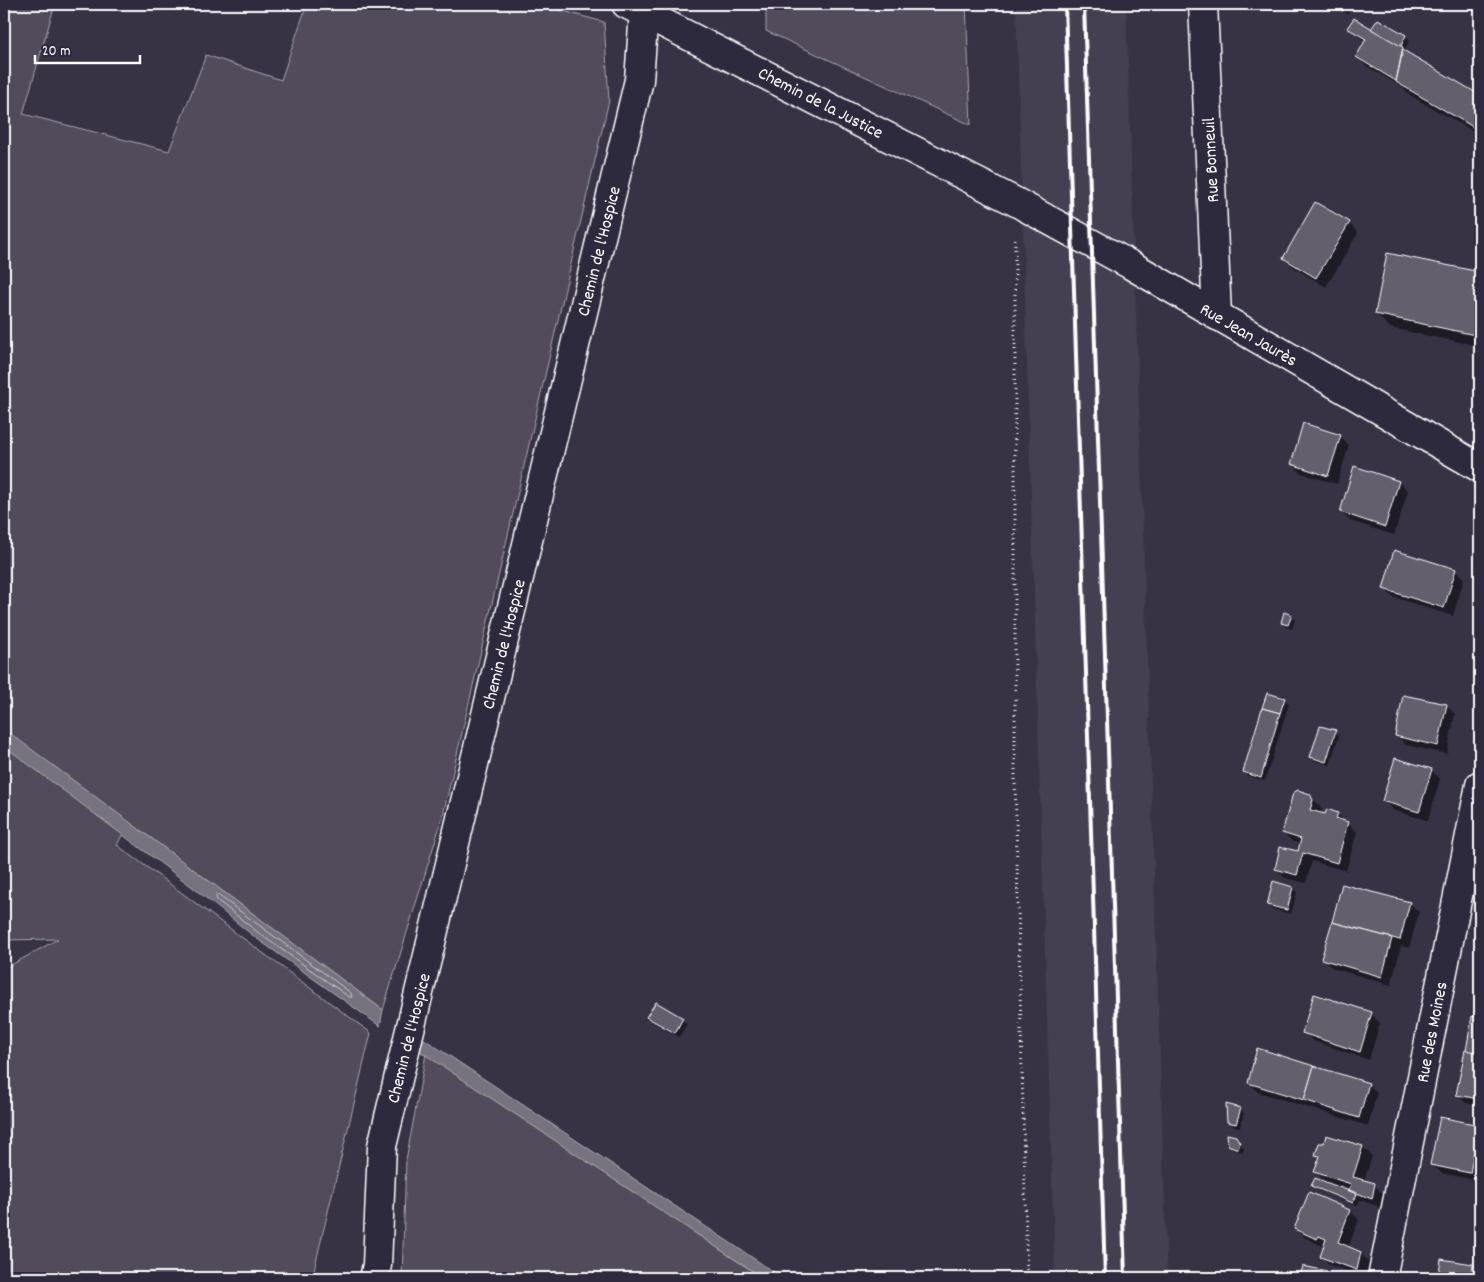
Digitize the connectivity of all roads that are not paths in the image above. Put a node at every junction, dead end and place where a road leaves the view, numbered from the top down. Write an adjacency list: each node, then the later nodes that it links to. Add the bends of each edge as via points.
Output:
1 (1203, 4): 4 (street, Rue Bonneuil)
2 (635, 8): 3 (street, Chemin de la Justice); 7 (street, Chemin de l'Hospice, via 639,80 382,1146)
3 (1016, 202): 4 (street, Rue Jean Jaurès)
4 (1217, 316): 5 (street, Rue Jean Jaurès)
5 (1480, 468)
6 (1480, 785): 8 (street, Rue des Moines)
7 (374, 1278)
8 (1382, 1278)

